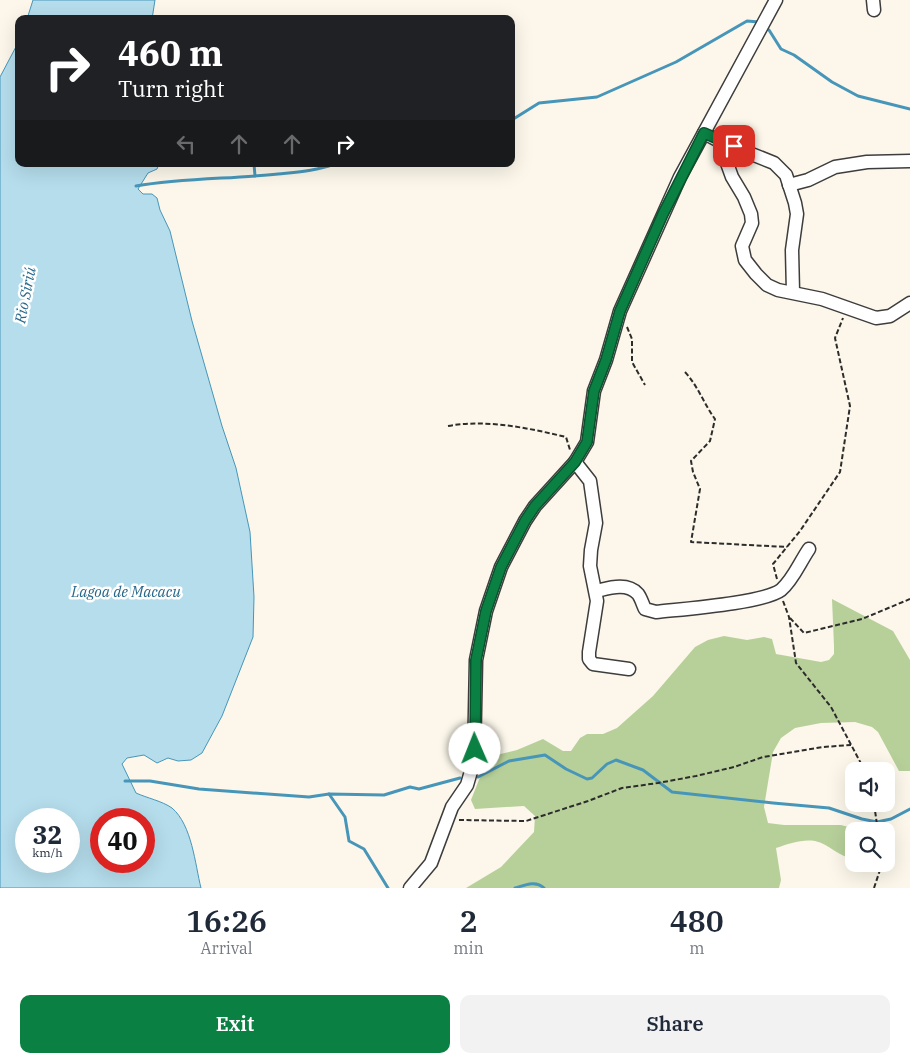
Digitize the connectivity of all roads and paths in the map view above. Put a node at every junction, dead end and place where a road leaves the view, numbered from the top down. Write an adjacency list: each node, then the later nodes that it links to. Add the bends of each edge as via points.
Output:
1 (776, 0): 2 (street)
2 (704, 133): 3 (street); 9 (street, via 663,214)
3 (719, 141): 5 (street, via 774,163 786,176); 6 (street, via 732,177 751,214 752,224 742,246 745,260 766,285)
4 (910, 161): 5 (street, via 835,167)
5 (789, 185): 6 (street, via 797,214 792,250)
6 (792, 292): 8 (street)
7 (910, 303): 8 (street, via 890,316 876,318)
8 (847, 309): 14 (path, via 835,338 850,406 840,472)
9 (620, 311): 11 (path, via 632,339 632,362); 13 (street, via 594,391 587,442)
10 (685, 372): 14 (path, via 694,381 704,405 715,419 710,441 692,461 700,489 691,542)
11 (645, 385)
12 (448, 426): 13 (path, via 464,423 503,425 566,437)
13 (575, 462): 17 (street, via 590,481 596,523 590,566); 23 (street, via 535,506 501,567 486,611 476,660 474,761 467,785 452,806)
14 (787, 547): 16 (path, via 773,564)
15 (808, 548): 16 (street, via 789,582)
16 (780, 590): 17 (street, via 760,598 656,612 645,609 638,594 631,589 622,587); 19 (path)
17 (596, 591): 20 (street, via 589,659 593,664)
18 (910, 599): 19 (path, via 862,619 804,634)
19 (789, 617): 21 (path, via 796,663 831,707)
20 (629, 669)
21 (851, 745): 22 (path); 23 (path, via 763,757 696,776 622,788 526,821)
22 (860, 762)
23 (447, 820): 25 (street, via 431,863)
24 (879, 872): 26 (path)
25 (410, 888)
26 (874, 888)

